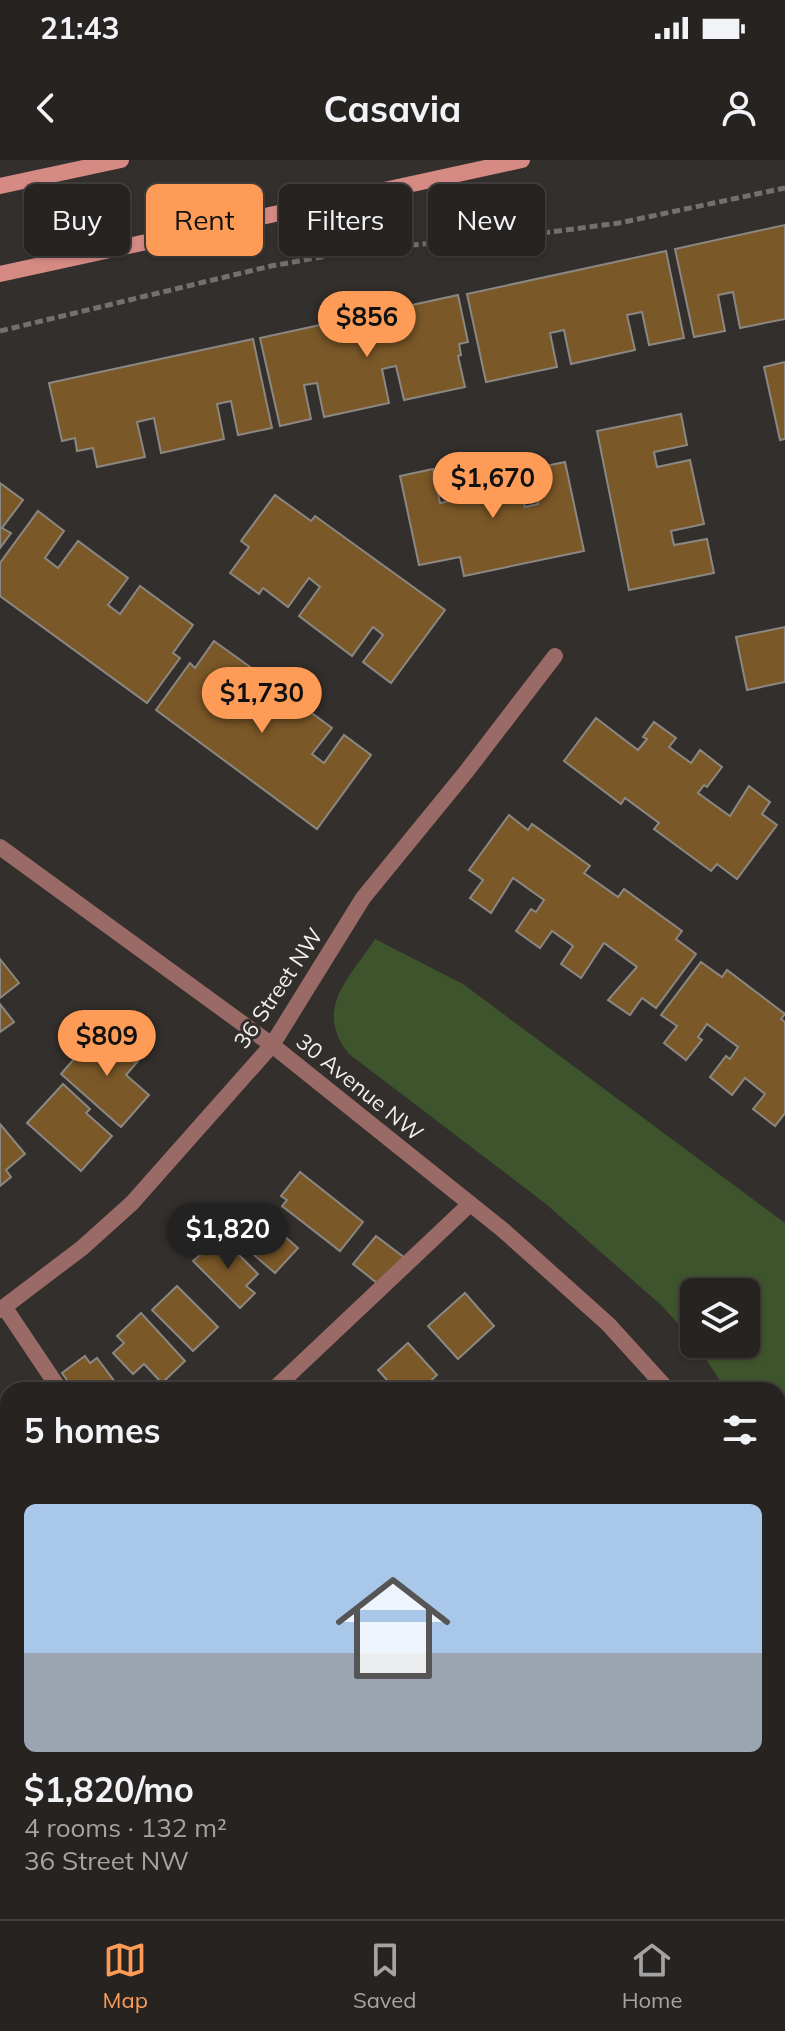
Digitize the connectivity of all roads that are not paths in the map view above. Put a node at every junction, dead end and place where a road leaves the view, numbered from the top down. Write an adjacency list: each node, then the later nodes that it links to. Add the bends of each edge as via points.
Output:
1 (121, 160): 3 (main road)
2 (522, 160): 4 (main road)
3 (0, 186)
4 (0, 274)
5 (555, 656): 7 (street, 36 Street NW, via 363,898)
6 (0, 847): 7 (street, 30 Avenue NW)
7 (272, 1045): 8 (street, 30 Avenue NW); 9 (street, 36 Street NW, via 132,1203)
8 (470, 1204): 11 (street); 12 (street, 30 Avenue NW, via 608,1324)
9 (3, 1309): 10 (street)
10 (54, 1382)
11 (281, 1382)
12 (661, 1382)

